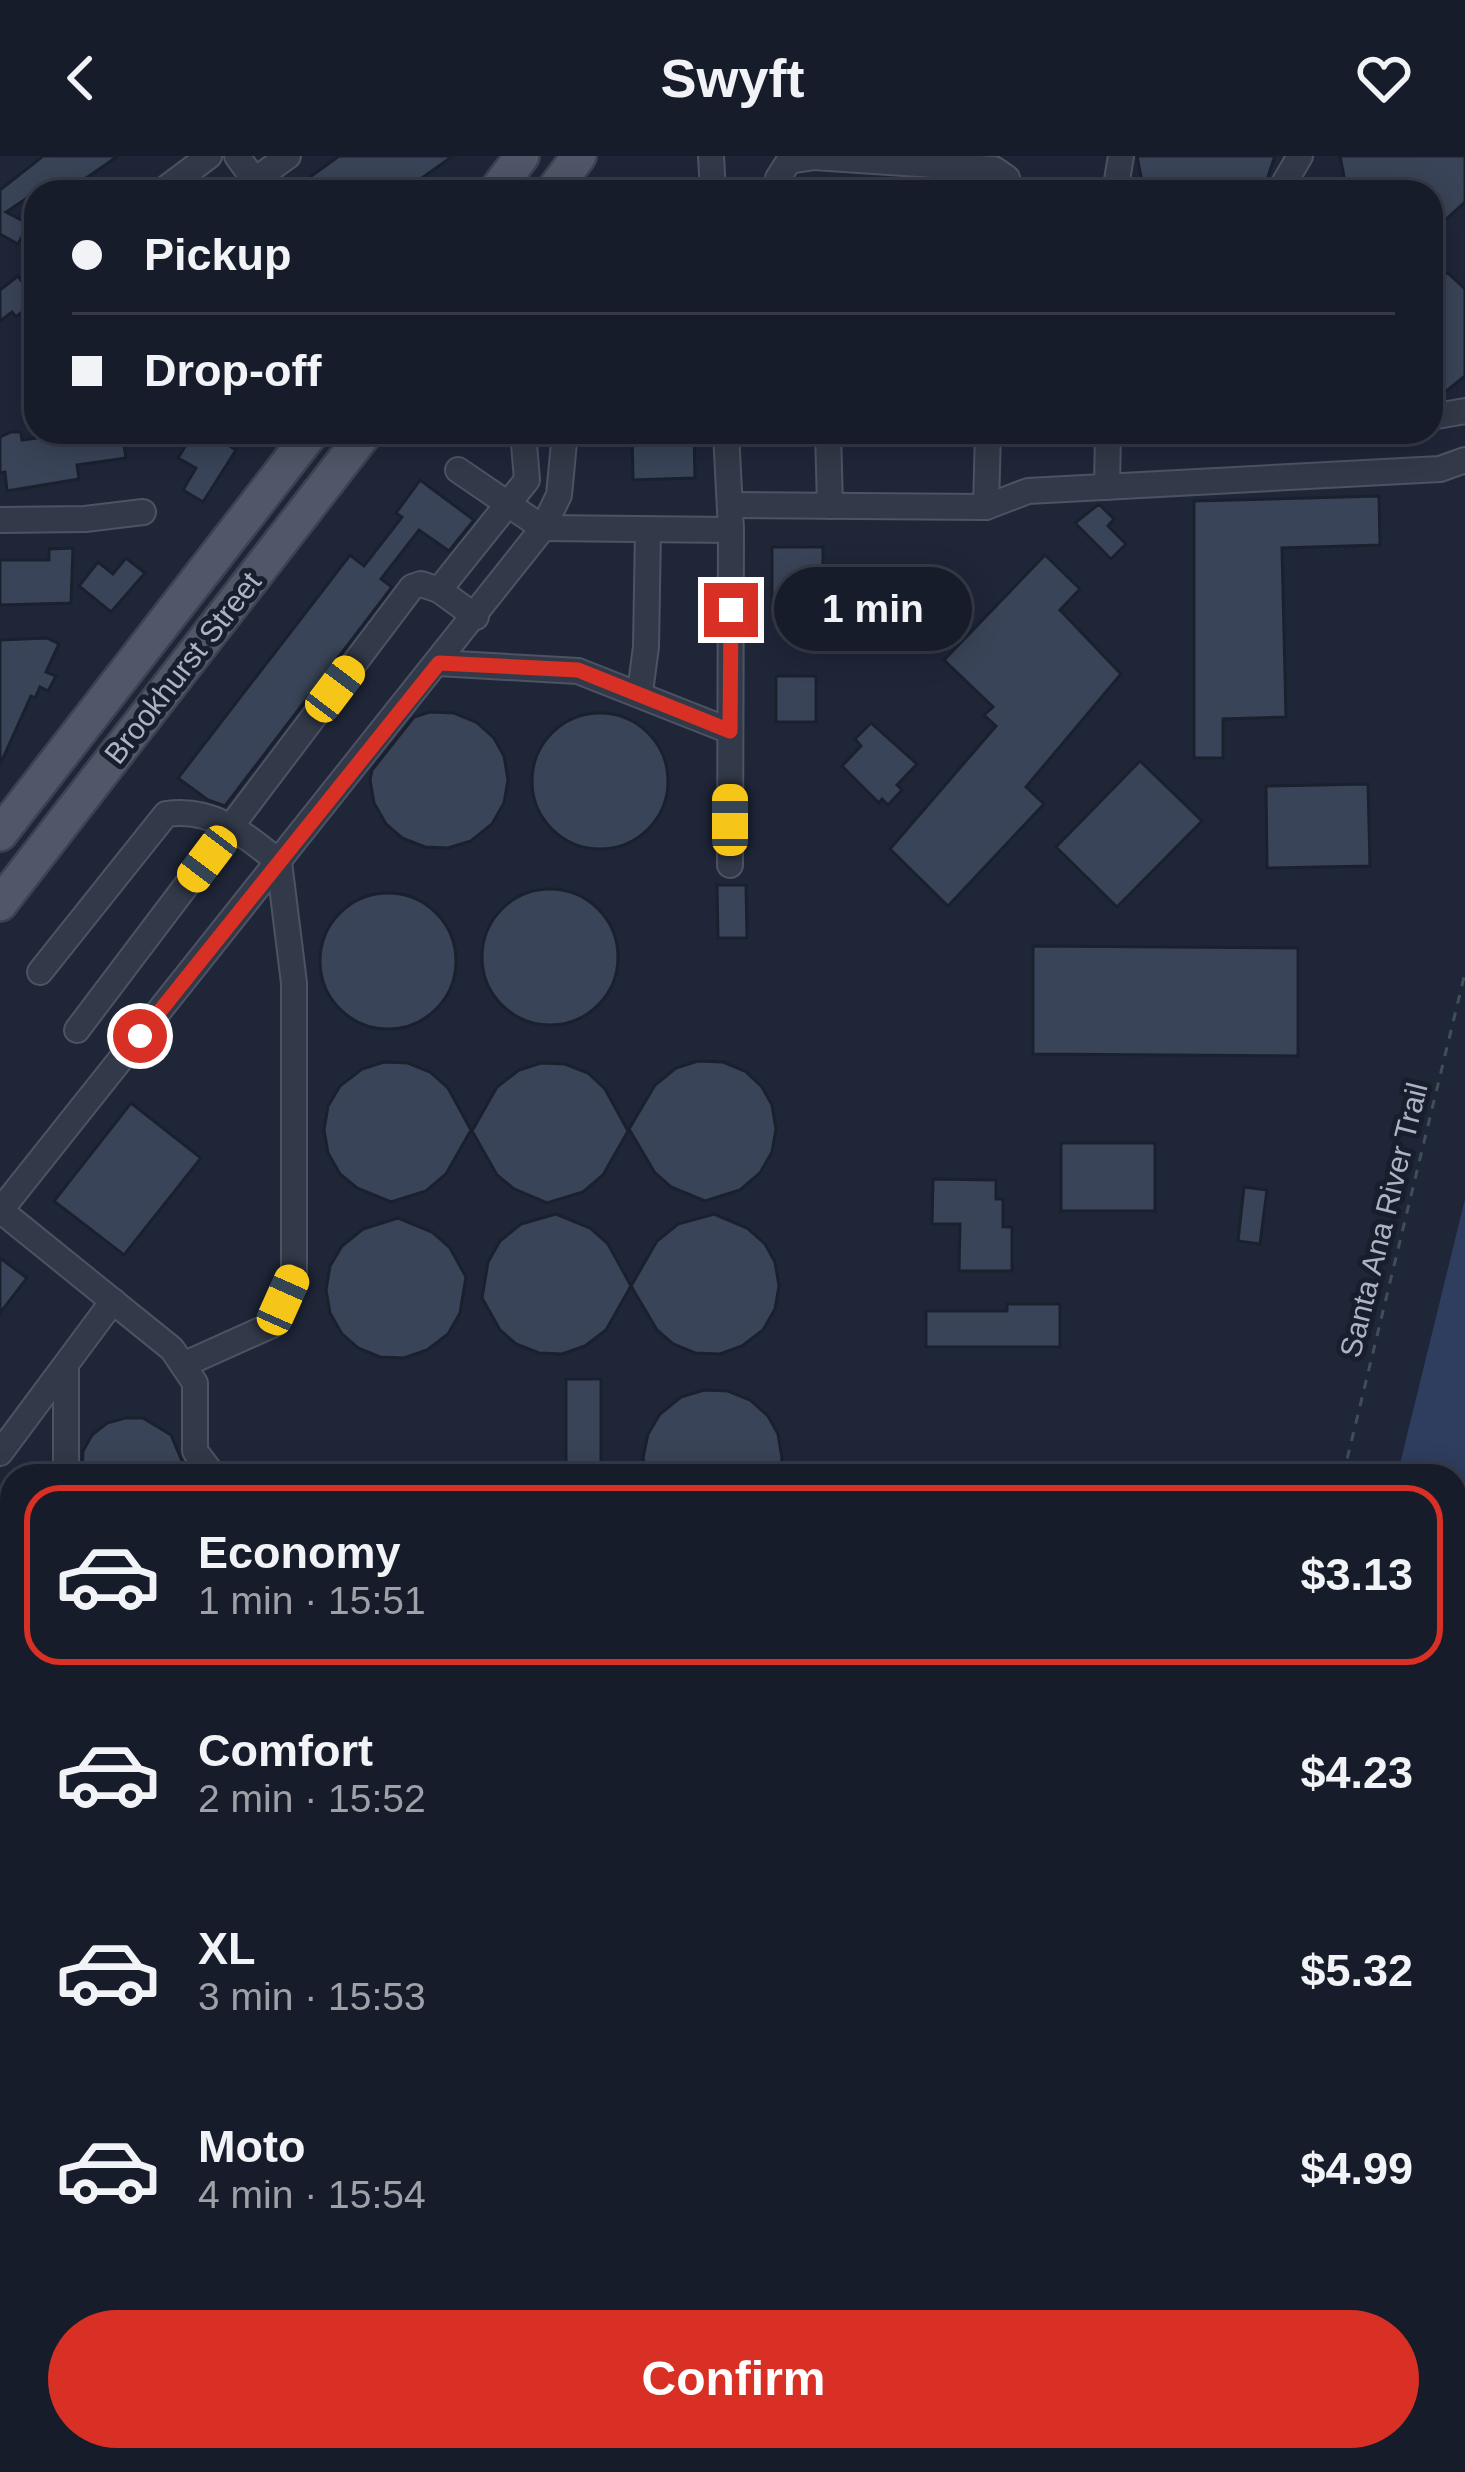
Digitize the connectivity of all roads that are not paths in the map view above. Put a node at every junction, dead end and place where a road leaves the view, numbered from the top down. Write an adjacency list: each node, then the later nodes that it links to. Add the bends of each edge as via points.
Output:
1 (209, 156): 3 (street)
2 (288, 156): 4 (street)
3 (176, 180)
4 (265, 180)
5 (778, 180): 6 (street, via 789,160 814,157 994,169)
6 (1007, 180)
7 (303, 444): 32 (main road, Brookhurst Street)
8 (357, 444): 35 (main road, Brookhurst Street)
9 (524, 444): 18 (street, via 527,480)
10 (565, 444): 24 (street, via 559,495)
11 (727, 444): 22 (street)
12 (828, 444): 19 (street)
13 (988, 444): 20 (street)
14 (1108, 444): 17 (street)
15 (1465, 460): 17 (street, via 1440,469)
16 (458, 470): 18 (street)
17 (1107, 487): 20 (street, via 1028,490)
18 (509, 504): 24 (street); 26 (street)
19 (830, 506): 20 (street); 22 (street)
20 (986, 507)
21 (143, 512): 23 (street)
22 (730, 517): 25 (street); 30 (street)
23 (0, 520)
24 (543, 528): 25 (street); 27 (street)
25 (648, 530): 29 (street)
26 (439, 590): 27 (street); 31 (street, via 412,586)
27 (476, 617): 28 (street)
28 (439, 663): 29 (street, via 578,670); 33 (street)
29 (640, 692): 30 (street)
30 (730, 731): 34 (street)
31 (233, 825): 33 (street); 36 (street, via 166,814); 37 (street)
32 (0, 834)
33 (279, 862): 38 (street); 41 (street, via 294,983 294,1275 272,1325)
34 (730, 865)
35 (0, 904)
36 (40, 972)
37 (77, 1030)
38 (0, 1210): 39 (street)
39 (113, 1301): 40 (street); 41 (street)
40 (66, 1365): 42 (street); 43 (street)
41 (183, 1365): 44 (street, via 195,1383 195,1451)
42 (0, 1453)
43 (66, 1464)
44 (205, 1464)

